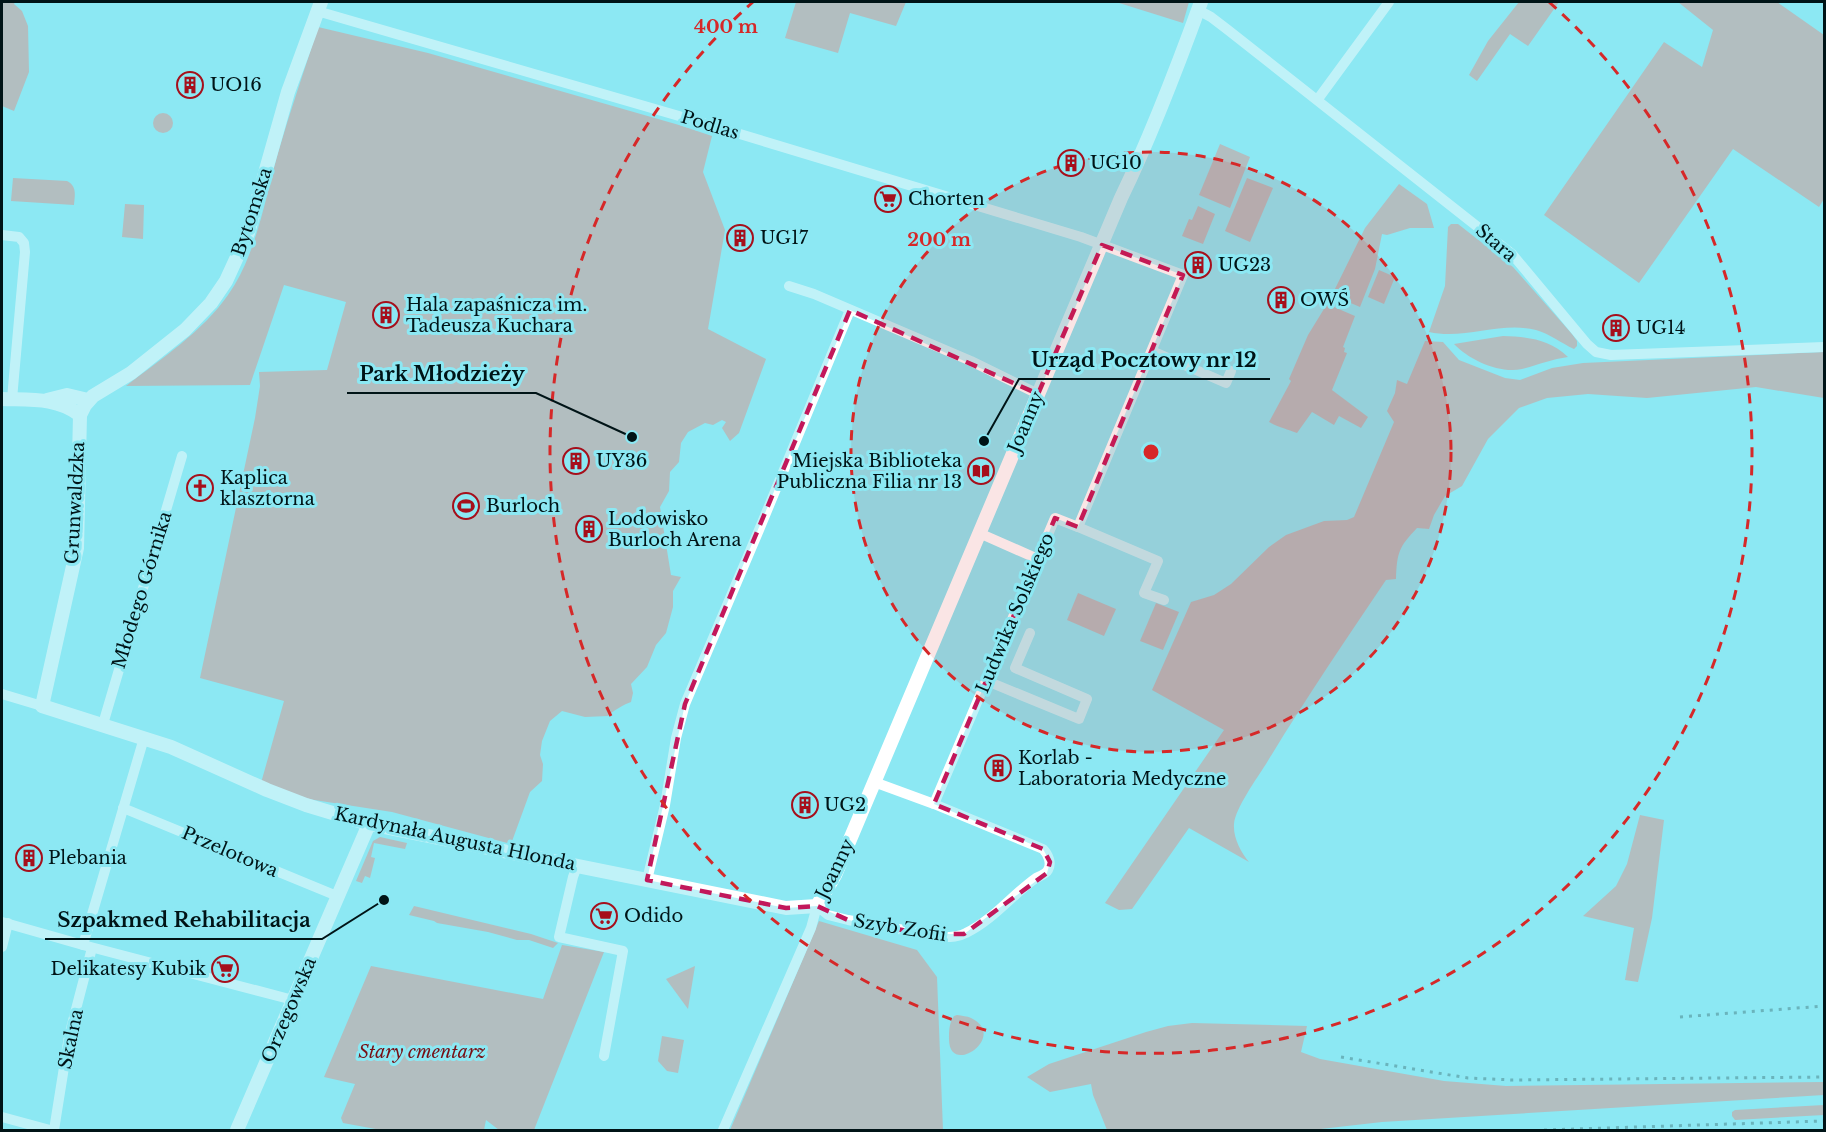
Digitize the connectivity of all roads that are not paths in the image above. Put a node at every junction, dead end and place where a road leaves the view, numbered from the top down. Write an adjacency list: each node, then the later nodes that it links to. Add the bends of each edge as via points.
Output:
1 (1389, 2): 4 (street)
2 (319, 6): 6 (street, Podlas); 14 (street, Bytomska, via 288,92 248,233 226,281 211,303 178,336)
3 (1200, 6): 4 (street, Stara); 6 (street, Joanny)
4 (1318, 99): 9 (street, Stara, via 1512,254 1596,352 1649,355)
5 (2, 235): 13 (street, via 19,237 25,252)
6 (1102, 245): 10 (street, Ludwika Solskiego, via 1184,275); 12 (street, Joanny)
7 (789, 286): 8 (street)
8 (850, 310): 12 (street); 31 (street, via 685,704)
9 (1824, 347)
10 (1152, 351): 11 (street, via 1226,383); 16 (street, Ludwika Solskiego)
11 (1231, 370)
12 (1038, 394): 17 (street, Joanny)
13 (7, 399): 14 (street, via 45,400 70,409)
14 (84, 407): 23 (street, Grunwaldzka, via 77,548)
15 (182, 456): 24 (street, Młodego Górnika)
16 (1078, 527): 18 (street, Ludwika Solskiego, via 1055,518); 19 (street, via 1158,561 1144,593)
17 (979, 533): 18 (street); 26 (street, Joanny)
18 (1038, 559): 21 (street, Ludwika Solskiego)
19 (1164, 600)
20 (1030, 633): 21 (street, via 1015,668 1087,699 1079,719)
21 (987, 681): 27 (street, Ludwika Solskiego)
22 (2, 694): 23 (street, Kardynała Augusta Hlonda)
23 (42, 706): 24 (street, Kardynała Augusta Hlonda)
24 (103, 724): 25 (street, Kardynała Augusta Hlonda)
25 (144, 738): 28 (street, Skalna); 29 (street, Kardynała Augusta Hlonda, via 306,805)
26 (874, 782): 27 (street); 33 (street, Joanny, via 835,875)
27 (934, 804): 33 (street, Szyb Zofii, via 1043,849 1050,862 1047,873 987,919 954,937 848,920 828,915)
28 (123, 807): 32 (street, Przelotowa); 36 (street, Skalna)
29 (369, 824): 30 (street, Kardynała Augusta Hlonda); 32 (street, Orzegowska)
30 (577, 866): 31 (street, Kardynała Augusta Hlonda); 38 (street, via 559,937 623,951)
31 (647, 880): 33 (street, Kardynała Augusta Hlonda, via 786,908)
32 (337, 896): 37 (street, Orzegowska)
33 (817, 906): 42 (street)
34 (5, 923): 35 (street); 36 (street)
35 (2, 947)
36 (88, 947): 37 (street); 40 (street, Skalna)
37 (293, 1000): 41 (street, Orzegowska)
38 (604, 1056)
39 (2, 1117): 40 (street)
40 (52, 1131)
41 (237, 1131)
42 (723, 1131)

